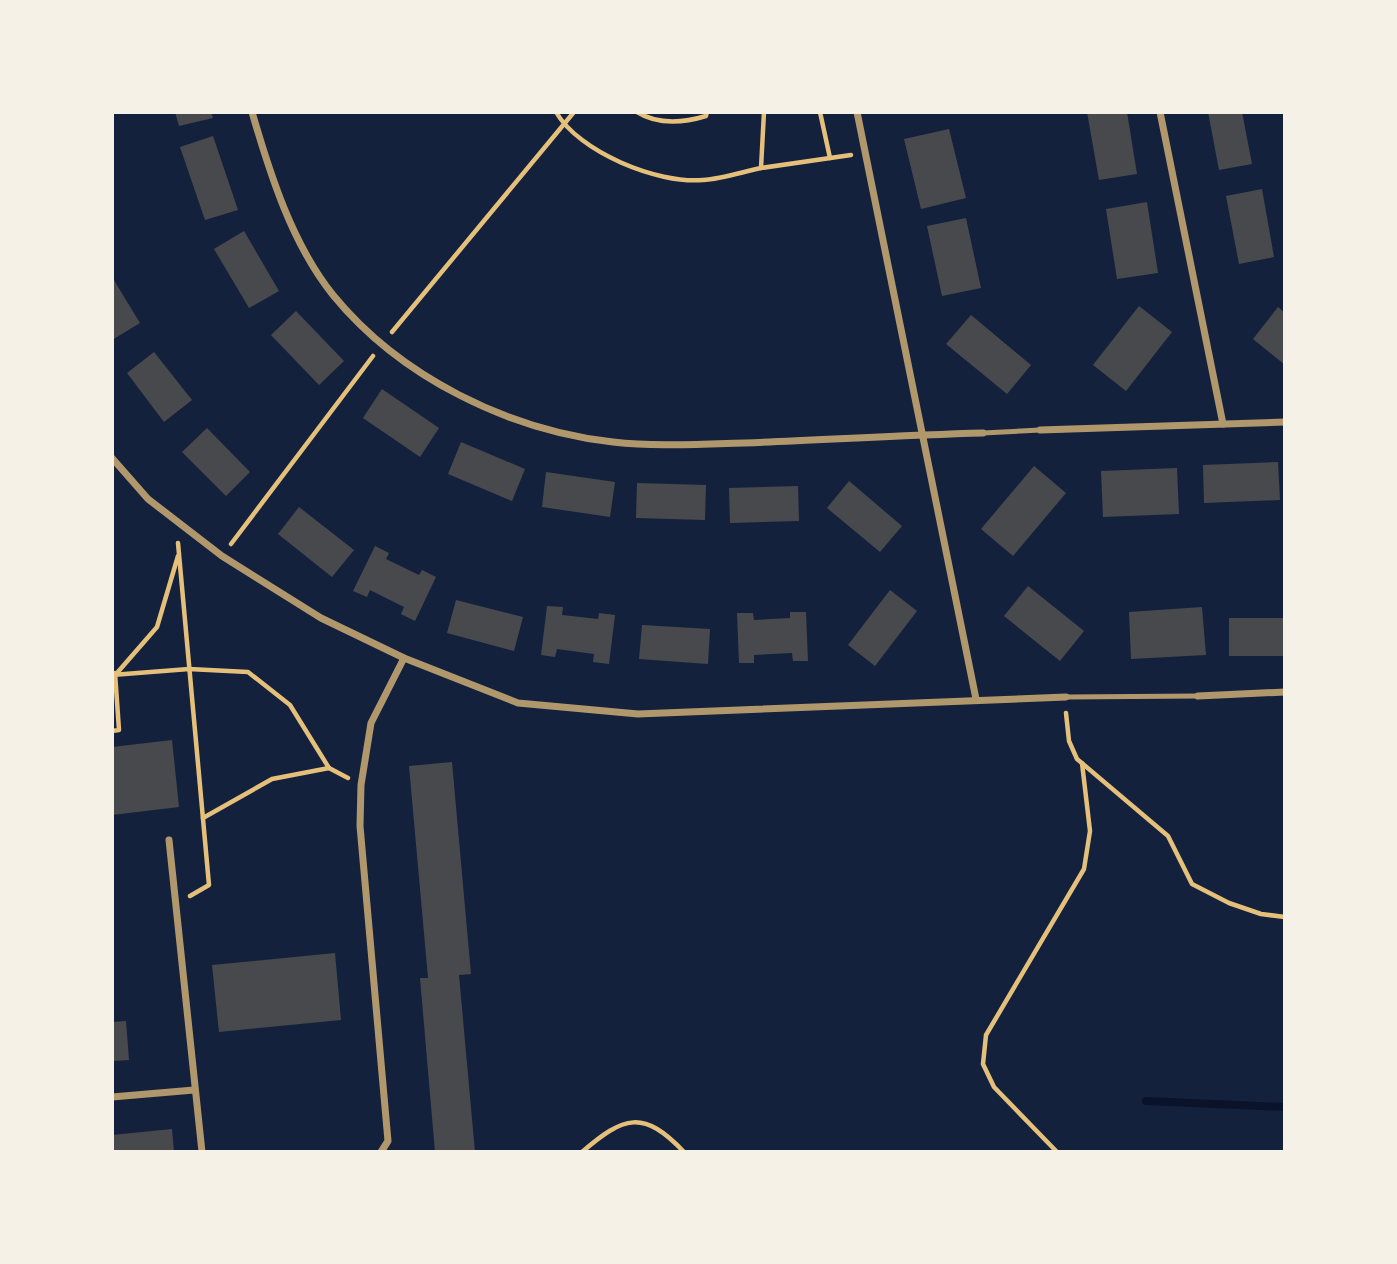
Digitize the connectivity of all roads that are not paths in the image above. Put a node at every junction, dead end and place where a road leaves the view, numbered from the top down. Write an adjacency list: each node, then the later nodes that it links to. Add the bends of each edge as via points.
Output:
1 (252, 112): 8 (street, via 283,203 332,294 381,346 436,382 483,405 569,434 644,444)
2 (857, 112): 8 (street)
3 (1160, 112): 5 (street)
4 (1285, 422): 5 (street)
5 (1223, 424): 6 (street)
6 (1040, 430): 7 (lane)
7 (983, 433): 8 (street)
8 (924, 435): 14 (street)
9 (112, 458): 10 (street, via 148,499 222,556 321,618)
10 (404, 657): 14 (street, via 518,703 638,713); 19 (street, via 371,723 361,785 360,826 388,1141)
11 (1285, 692): 12 (street)
12 (1198, 696): 13 (lane)
13 (1066, 697): 14 (street)
14 (976, 699)
15 (169, 840): 16 (street)
16 (194, 1090): 17 (street); 18 (street)
17 (112, 1097)
18 (202, 1152)
19 (381, 1152)

